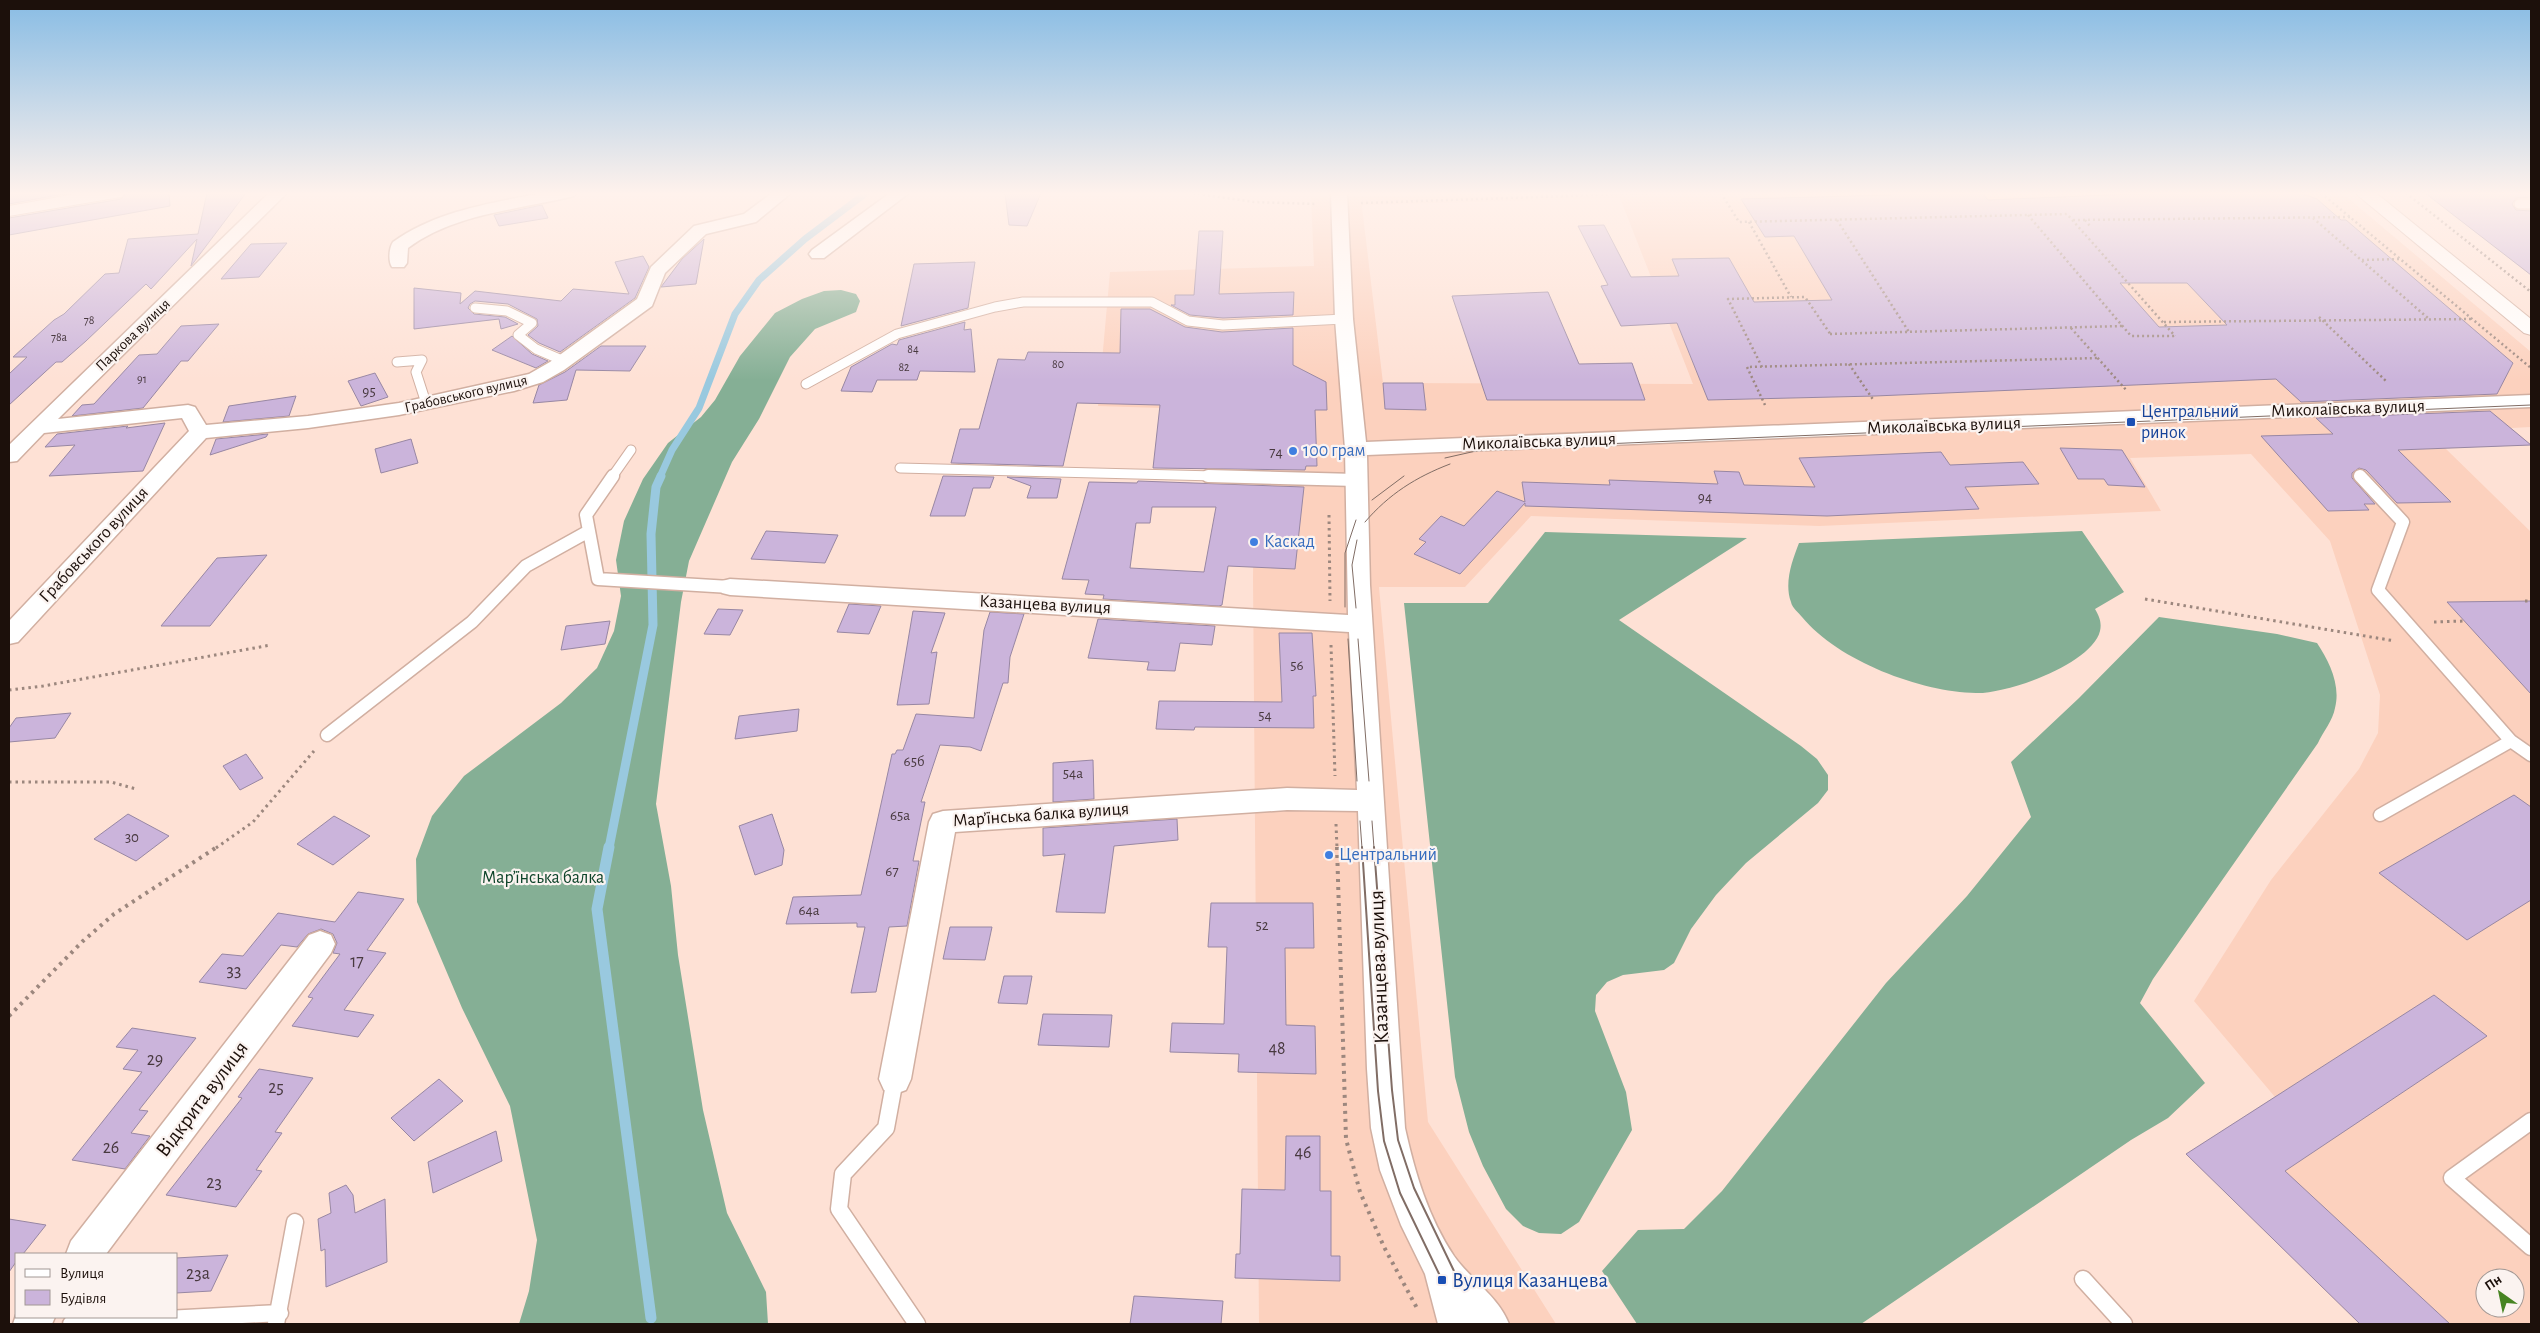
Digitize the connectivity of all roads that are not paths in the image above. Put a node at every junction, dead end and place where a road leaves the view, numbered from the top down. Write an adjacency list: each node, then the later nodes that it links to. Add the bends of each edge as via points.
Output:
1 (215, 255): 17 (street, Паркова вулиця)
2 (398, 255): 6 (street)
3 (674, 255): 10 (street, Грабовського вулиця, via 657,271 645,302)
4 (1341, 255): 8 (street, Казанцева вулиця)
5 (2440, 255): 9 (main road)
6 (398, 262)
7 (475, 308): 10 (lane, via 507,311 532,323 518,335 536,349)
8 (1344, 319): 12 (lane, via 1223,325 1188,321 1152,302 1023,302 897,334); 21 (street, Казанцева вулиця)
9 (2531, 329)
10 (564, 361): 14 (street, Грабовського вулиця, via 536,378 514,385)
11 (397, 362): 14 (lane, via 422,360 416,372)
12 (806, 384)
13 (2531, 401): 16 (street, Миколаївська вулиця)
14 (426, 404): 18 (street, Грабовського вулиця, via 308,422)
15 (2531, 414): 16 (street, Миколаївська вулиця)
16 (2306, 417): 21 (street, Миколаївська вулиця)
17 (37, 428): 18 (street, via 188,411); 20 (street, Паркова вулиця)
18 (200, 432): 27 (street, Грабовського вулиця)
19 (631, 450): 24 (lane, via 586,515)
20 (9, 456)
21 (1356, 464): 22 (lane); 26 (street, Казанцева вулиця)
22 (900, 468)
23 (2360, 476): 29 (lane, via 2403,522 2378,590)
24 (589, 531): 25 (lane, via 598,579); 28 (lane, via 526,566 472,622)
25 (730, 586): 26 (street, Казанцева вулиця)
26 (1360, 624): 31 (street, Казанцева вулиця)
27 (9, 636)
28 (327, 735)
29 (2511, 741): 30 (lane); 32 (lane)
30 (2531, 755)
31 (1370, 801): 34 (street, Мар’їнська балка вулиця, via 1286,799 943,822); 39 (street, Казанцева вулиця, via 1388,1128 1397,1170 1413,1213)
32 (2380, 815)
33 (320, 944): 38 (street, Відкрита вулиця)
34 (895, 1079): 43 (lane, via 886,1128 842,1174 838,1209)
35 (2531, 1121): 37 (lane, via 2452,1178)
36 (295, 1222): 41 (lane)
37 (2531, 1247)
38 (85, 1253)
39 (1442, 1269): 44 (street, Казанцева вулиця); 45 (street, Казанцева вулиця)
40 (2083, 1279): 46 (lane)
41 (278, 1319): 42 (lane)
42 (71, 1324)
43 (917, 1324)
44 (1456, 1324)
45 (1491, 1324)
46 (2124, 1324)

